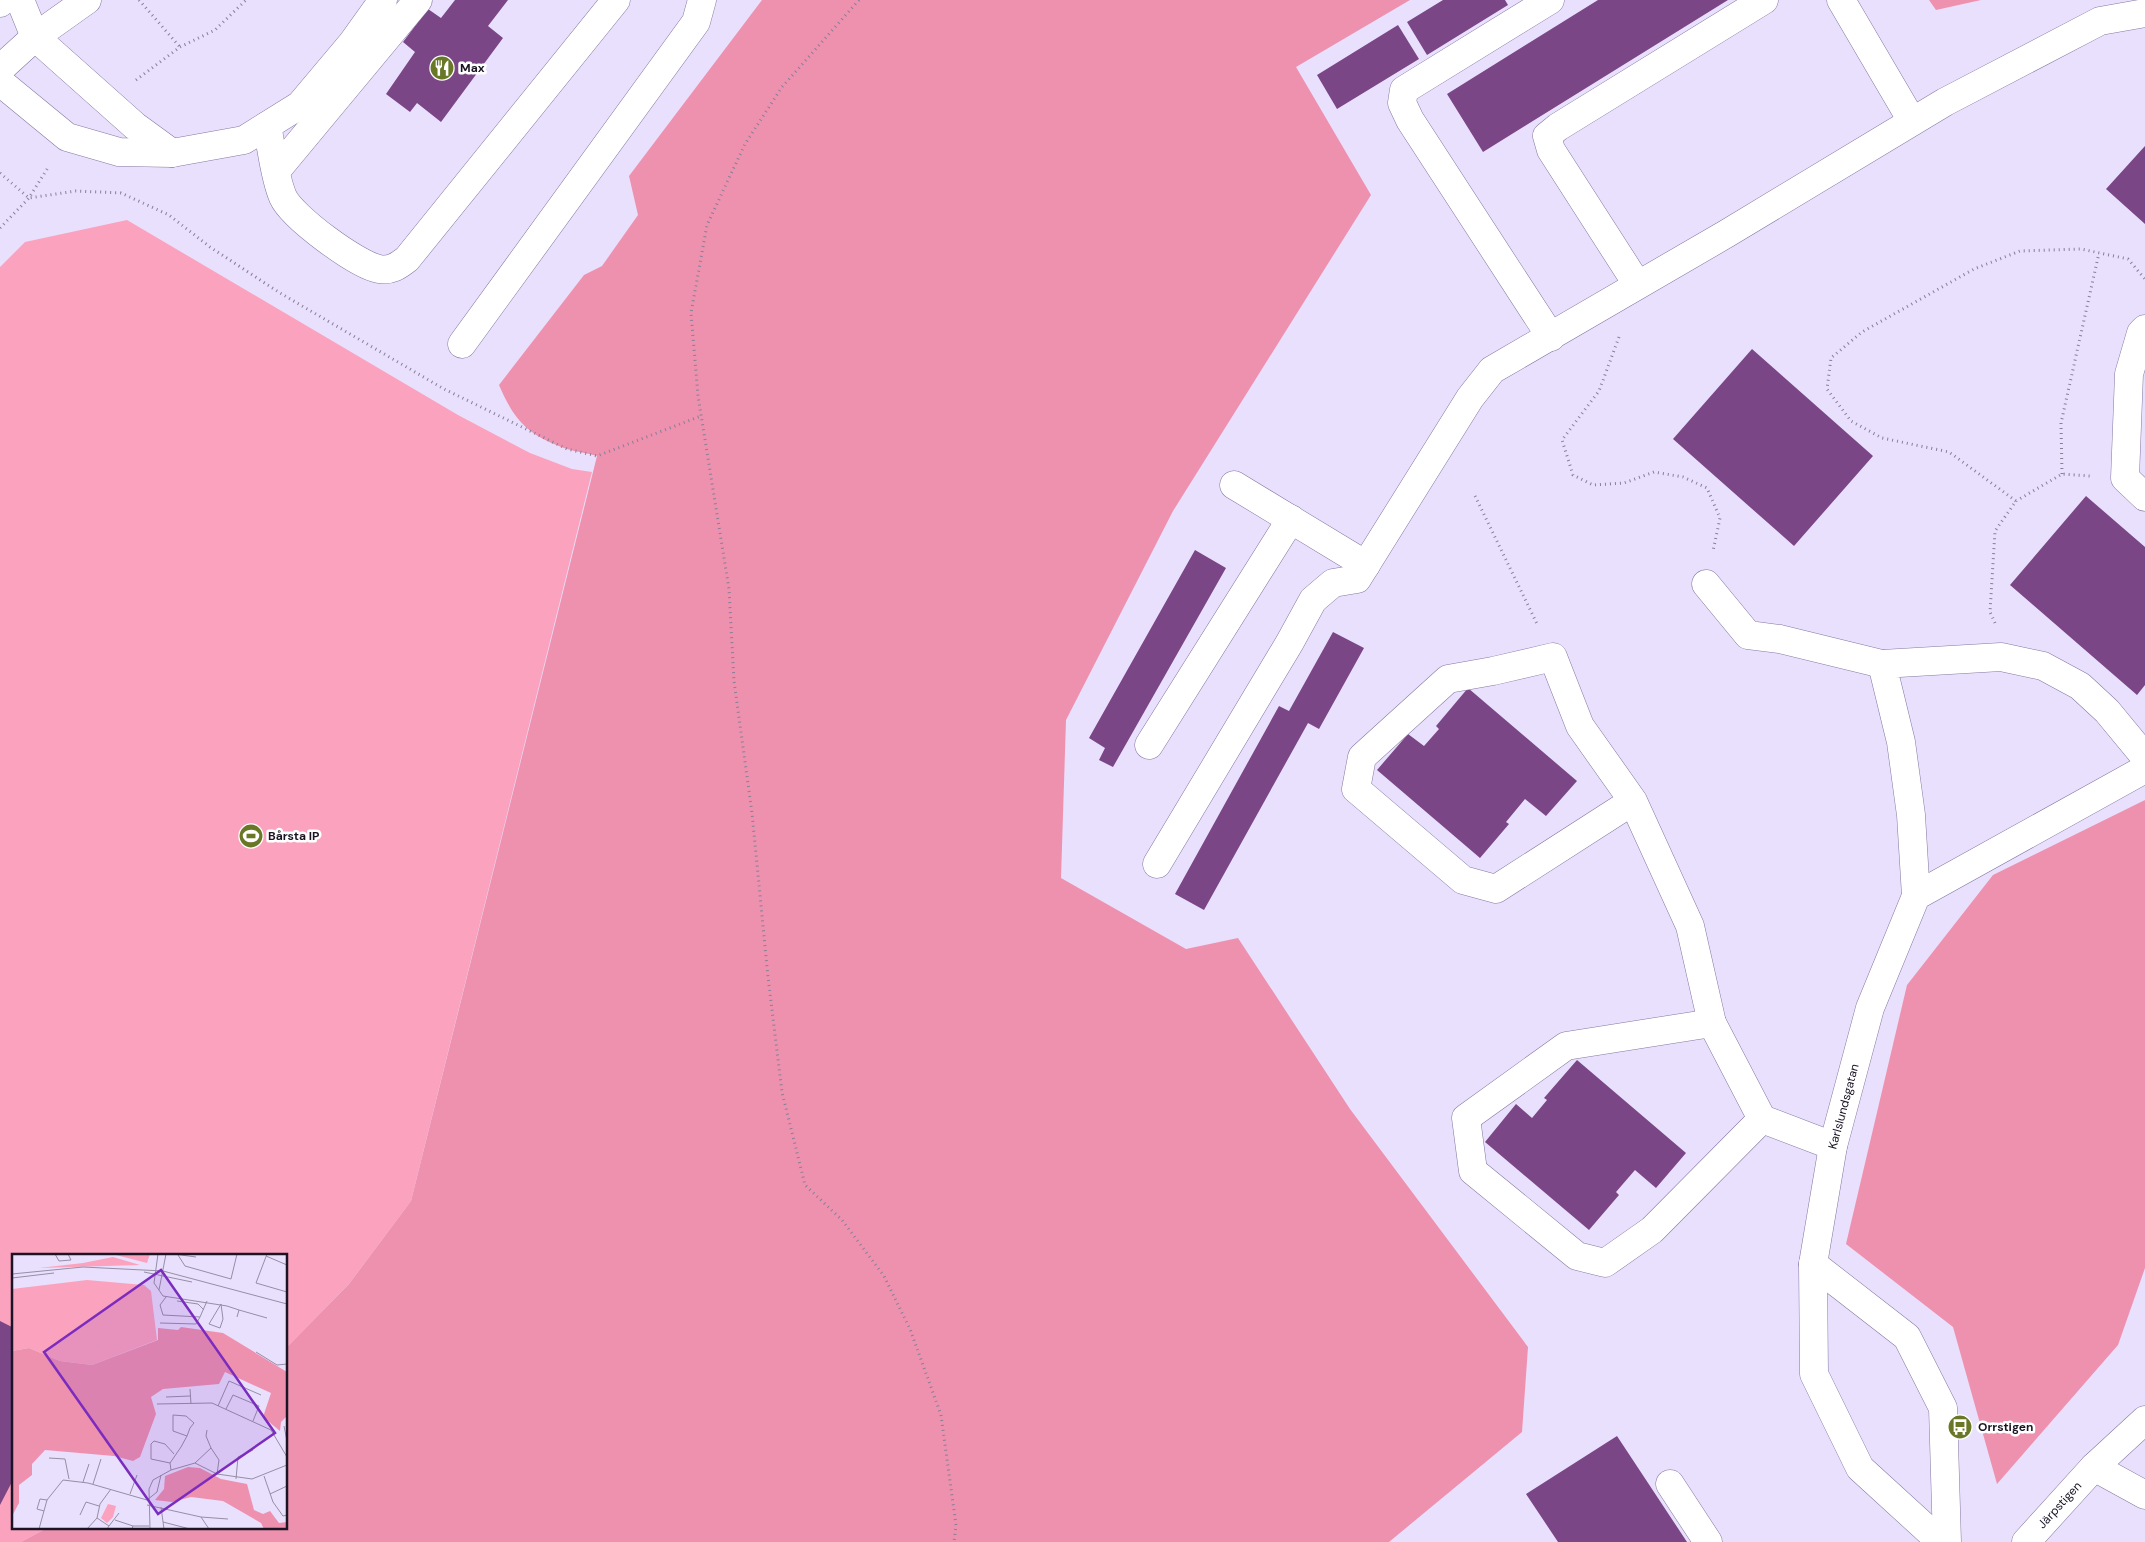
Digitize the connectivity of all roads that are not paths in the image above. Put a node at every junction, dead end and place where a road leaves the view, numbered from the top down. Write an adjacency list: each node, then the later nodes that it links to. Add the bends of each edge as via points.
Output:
1 (3, 0): 11 (street)
2 (20, 0): 13 (street)
3 (87, 0): 13 (street)
4 (382, 0): 17 (street, via 353,42 300,105)
5 (418, 0): 19 (street)
6 (616, 0): 19 (street, via 406,259 395,268 381,269 363,264 308,224 284,198)
7 (702, 0): 23 (street, via 696,22)
8 (1550, 0): 22 (street, via 1404,90 1402,103)
9 (1764, 0): 20 (street, via 1547,136 1551,150)
10 (1841, 0): 16 (street)
11 (0, 3)
12 (2145, 13): 16 (street, via 2100,21)
13 (35, 37): 14 (street); 18 (street, via 135,126)
14 (0, 69)
15 (0, 82): 18 (street, via 67,137 118,152)
16 (1912, 121): 20 (street)
17 (267, 126): 18 (street, via 244,140); 19 (street)
18 (172, 153)
19 (276, 171)
20 (1637, 284): 22 (street)
21 (2145, 329): 25 (street, via 2129,374 2125,450 2125,478)
22 (1551, 337): 27 (street, via 1492,370 1484,379)
23 (462, 344)
24 (1234, 485): 26 (street)
25 (2145, 497)
26 (1291, 519): 27 (street); 30 (street)
27 (1366, 565): 34 (street, via 1357,578 1333,583 1313,600)
28 (1706, 584): 29 (street, via 1748,635 1780,639)
29 (1882, 664): 31 (street, via 2000,657 2043,666 2080,686 2108,711); 35 (street, via 1901,742 1911,815)
30 (1150, 745)
31 (2145, 757)
32 (2145, 769): 35 (street)
33 (1633, 801): 33 (street, via 1496,888 1463,880 1356,789 1362,757 1448,679 1553,657 1580,726); 36 (street, via 1690,926)
34 (1157, 864)
35 (1916, 896): 38 (street, Karlslundsgatan, via 1870,1008)
36 (1712, 1022): 37 (street); 37 (street, via 1566,1046 1466,1118 1473,1171 1577,1256 1605,1263 1652,1230)
37 (1762, 1119): 38 (street)
38 (1833, 1146): 39 (street, Karlslundsgatan)
39 (1813, 1264): 45 (street, Karlslundsgatan, via 1814,1374 1860,1468); 46 (street, via 1907,1337 1943,1408)
40 (2145, 1420): 41 (street, Järpstigen)
41 (2094, 1467): 43 (street); 47 (street, Järpstigen)
42 (1670, 1484): 44 (street)
43 (2145, 1495)
44 (1708, 1542)
45 (1940, 1542)
46 (1946, 1542)
47 (2026, 1542)

